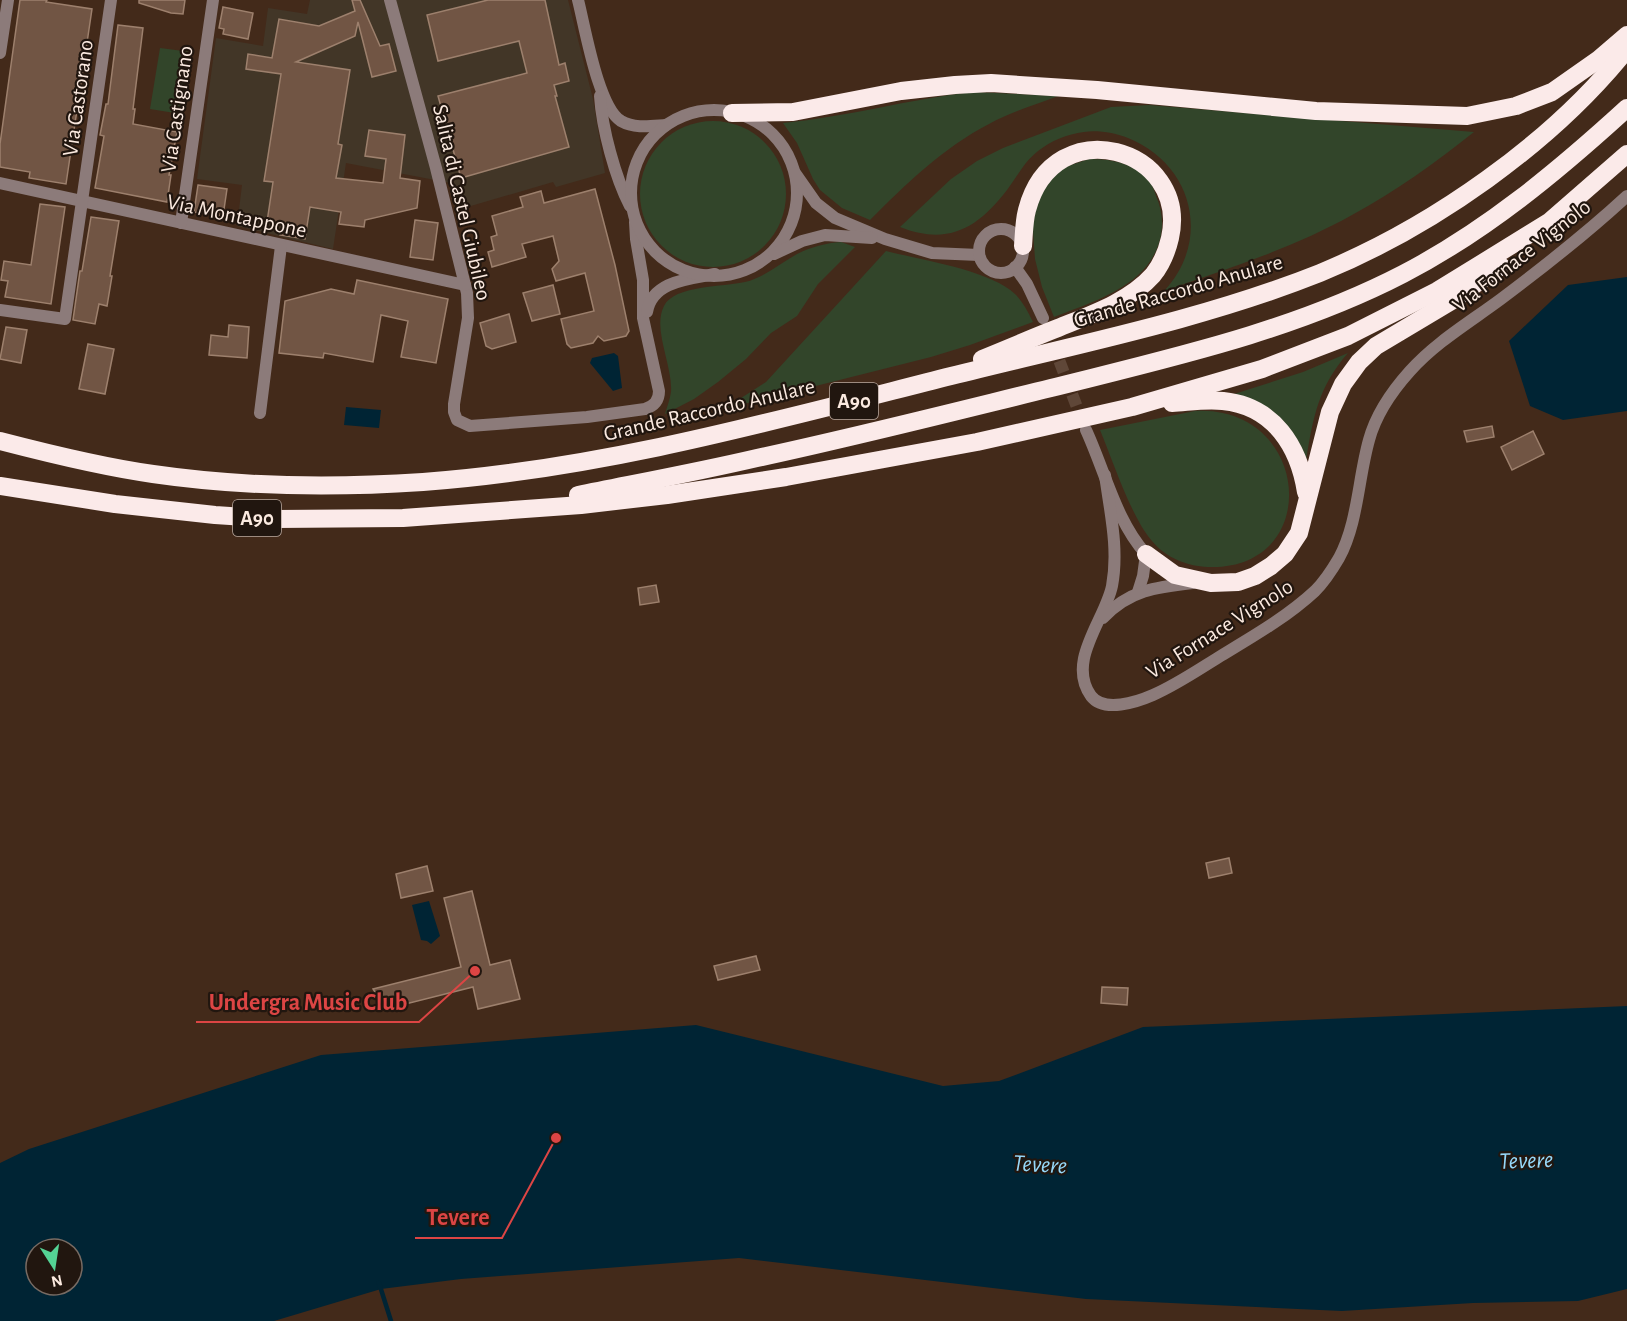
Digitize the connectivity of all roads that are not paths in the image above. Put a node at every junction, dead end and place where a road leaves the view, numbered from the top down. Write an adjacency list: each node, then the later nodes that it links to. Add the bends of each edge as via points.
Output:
1 (8, 0): 8 (street)
2 (111, 0): 17 (street, Via Castorano)
3 (213, 0): 20 (street, Via Castignano)
4 (390, 0): 28 (street, Salita di Castel Giubileo)
5 (578, 0): 9 (street, Salita di Castel Giubileo)
6 (1627, 35): 11 (highway, via 1552,92 1516,106 1467,116 1316,111 991,83 910,90 793,112)
7 (1627, 50): 32 (highway, Grande Raccordo Anulare / A90, via 1563,118 1506,165 1420,222 1359,255 1320,273 1209,310)
8 (0, 53)
9 (599, 86): 12 (street, Salita di Castel Giubileo, via 612,112 623,122 636,126); 18 (street, Salita di Castel Giubileo, via 616,170)
10 (1627, 108): 40 (highway, A90, via 1547,178 1469,235 1404,273 1333,307 1162,360 969,408 756,459)
11 (732, 113): 12 (street, via 698,112); 14 (street, via 768,130)
12 (666, 125): 18 (street, via 644,147 635,163)
13 (1627, 154): 19 (highway)
14 (791, 167): 21 (street, via 826,213); 25 (street, via 795,212 787,235)
15 (0, 183): 17 (street, Via Montappone)
16 (1627, 196): 44 (street, Via Fornace Vignolo, via 1549,263 1432,349 1398,385 1380,412 1369,439 1345,546 1326,579 1302,602 1171,686 1122,704 1097,701 1086,684 1084,658)
17 (84, 202): 20 (street, Via Montappone); 29 (street, Via Castorano, via 65,319)
18 (634, 215): 27 (street, via 648,243 665,261 687,271); 31 (street, Salita di Castel Giubileo)
19 (1550, 222): 33 (highway, via 1430,295 1348,336 1262,369); 39 (highway, via 1494,271 1376,346 1359,362 1330,412)
20 (181, 224): 22 (street, Via Montappone)
21 (885, 239): 24 (street, via 932,253); 25 (street, via 825,236 802,241)
22 (281, 246): 28 (street, Via Montappone); 34 (street)
23 (1023, 246): 24 (street, via 1017,234 999,228 982,239); 26 (street, via 1022,259); 32 (highway, via 1027,210 1038,184 1054,164 1071,154 1100,149 1127,155 1151,172 1167,196 1172,229 1167,250 1153,275 1137,288 1085,317)
24 (979, 255): 26 (street, via 991,271 1004,273)
25 (770, 256): 27 (street, via 744,269)
26 (1015, 267): 30 (street)
27 (715, 274): 31 (street, Salita di Castel Giubileo, via 671,284 655,294 648,304)
28 (465, 285): 31 (street, Salita di Castel Giubileo, via 468,318 454,404 455,417 470,426 587,417 653,405 659,397)
29 (0, 310)
30 (1043, 318)
31 (645, 326)
32 (922, 384): 36 (highway, Grande Raccordo Anulare / A90, via 630,453 427,482 323,485 200,479 119,468)
33 (1132, 407): 39 (highway, via 1225,401 1261,414 1286,436 1296,452); 40 (highway, via 977,442 786,477 621,501)
34 (260, 413)
35 (1086, 430): 37 (street)
36 (0, 441)
37 (1105, 475): 41 (street, via 1124,520); 44 (street, Via Fornace Vignolo, via 1116,550 1108,599)
38 (2, 486): 40 (highway, A90, via 138,507 276,519 402,518)
39 (1308, 500): 42 (highway, via 1296,539 1270,566 1238,582)
40 (508, 509)
41 (1146, 554): 42 (highway, via 1175,575); 43 (street)
42 (1203, 583): 43 (street, Via Fornace Vignolo)
43 (1138, 592): 44 (street, Via Fornace Vignolo, via 1115,606)
44 (1095, 629)

